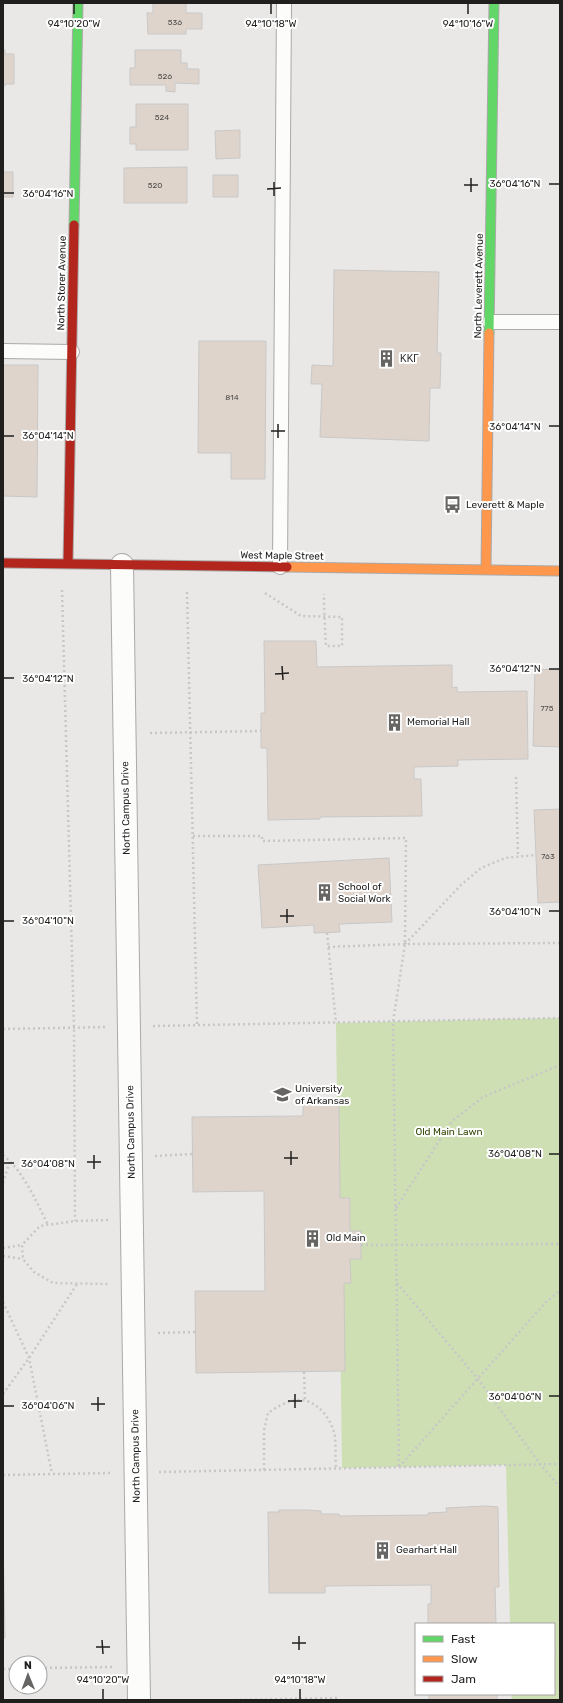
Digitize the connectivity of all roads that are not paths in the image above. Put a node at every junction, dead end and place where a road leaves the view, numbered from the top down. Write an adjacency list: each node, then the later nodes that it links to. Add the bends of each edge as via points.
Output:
1 (78, 3): 7 (street, North Storer Avenue)
2 (284, 3): 11 (lane)
3 (494, 3): 4 (street, North Leverett Avenue)
4 (490, 322): 5 (lane); 12 (street, North Leverett Avenue)
5 (560, 322)
6 (3, 351): 7 (lane)
7 (72, 352): 9 (street, North Storer Avenue)
8 (3, 563): 9 (street, West Maple Street)
9 (68, 564): 10 (street, West Maple Street)
10 (122, 565): 11 (street, West Maple Street); 14 (street, North Campus Drive)
11 (280, 567): 12 (street, West Maple Street)
12 (486, 570): 13 (street, West Maple Street)
13 (560, 570)
14 (139, 1700)

